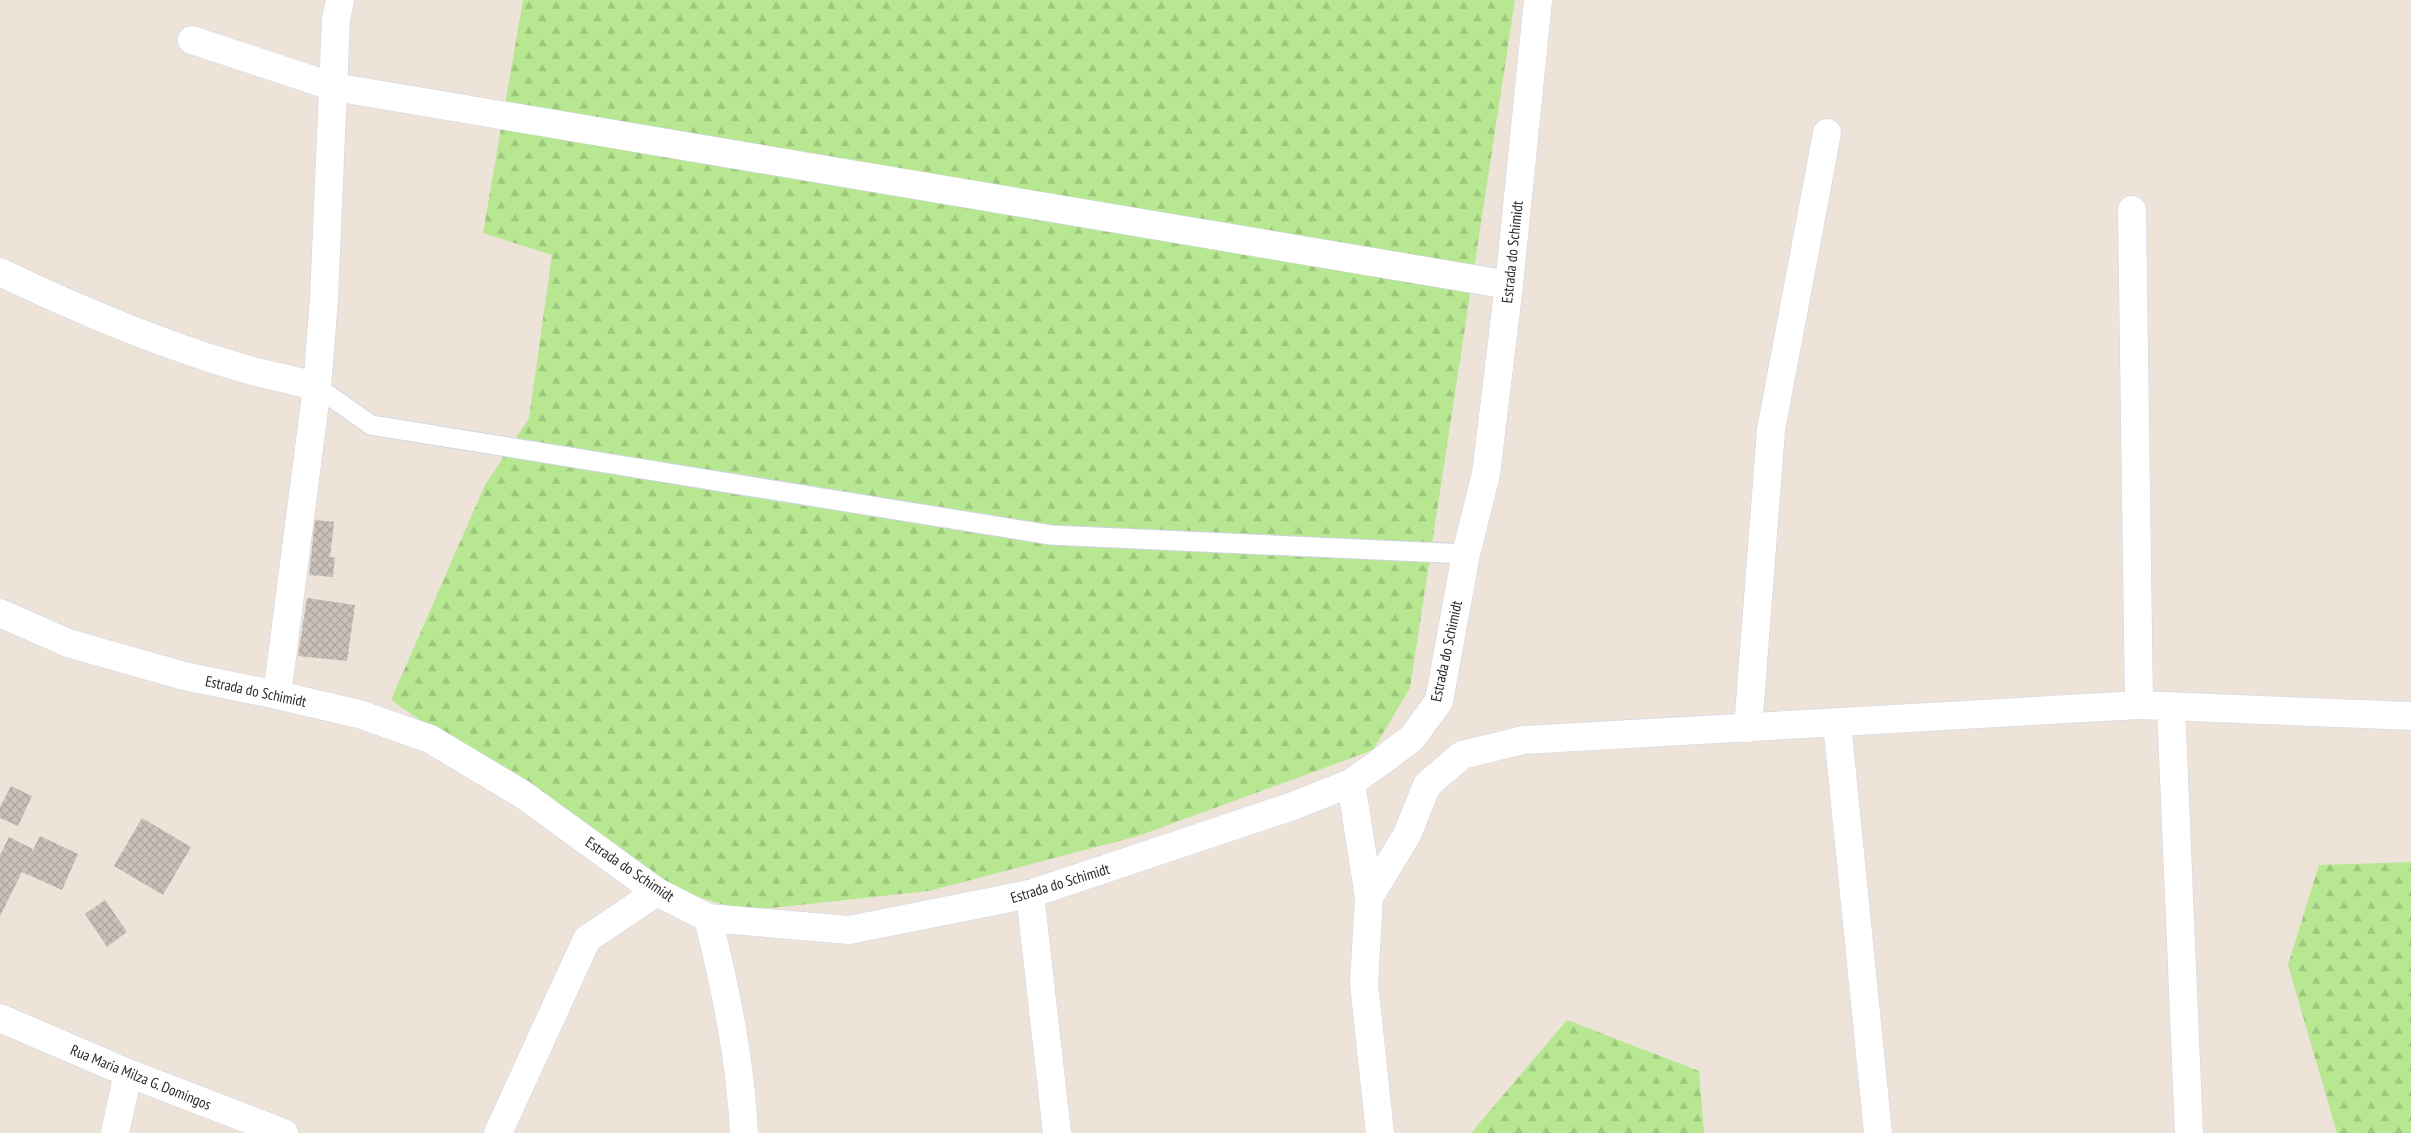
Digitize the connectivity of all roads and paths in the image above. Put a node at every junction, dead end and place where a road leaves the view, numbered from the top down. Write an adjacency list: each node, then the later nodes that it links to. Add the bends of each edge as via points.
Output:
1 (340, 0): 4 (street, via 336,20)
2 (1538, 0): 8 (street, Estrada do Schimidt)
3 (192, 40): 4 (street)
4 (334, 88): 8 (street); 9 (street)
5 (1827, 133): 17 (street, via 1771,430)
6 (2132, 210): 13 (street)
7 (0, 272): 9 (street, via 80,311 146,336 232,365)
8 (1509, 285): 10 (street, Estrada do Schimidt, via 1486,474)
9 (317, 387): 10 (lane, via 371,425 1051,536); 12 (street)
10 (1466, 554): 18 (street, Estrada do Schimidt, via 1438,701 1412,738)
11 (0, 612): 12 (street, Estrada do Schimidt, via 68,643 184,676)
12 (277, 695): 19 (street, Estrada do Schimidt, via 359,714 430,739 522,794)
13 (2139, 705): 14 (street); 16 (street)
14 (2171, 706): 15 (street); 32 (street)
15 (2411, 716)
16 (1837, 723): 17 (street); 31 (street)
17 (1748, 728): 21 (street, via 1522,740 1462,755 1427,785 1407,835)
18 (1351, 783): 20 (street, Estrada do Schimidt, via 1294,806); 21 (street)
19 (657, 892): 22 (street, Estrada do Schimidt); 27 (street, via 587,939)
20 (1030, 894): 22 (street, Estrada do Schimidt, via 849,930); 29 (street)
21 (1369, 897): 30 (street, via 1364,984)
22 (708, 918): 28 (street, via 727,994 741,1075)
23 (0, 1018): 24 (street, Rua Maria Milza G. Domingos)
24 (128, 1073): 25 (street); 26 (street, Rua Maria Milza G. Domingos)
25 (116, 1133)
26 (284, 1133)
27 (498, 1133)
28 (744, 1133)
29 (1058, 1133)
30 (1380, 1133)
31 (1878, 1133)
32 (2189, 1133)

